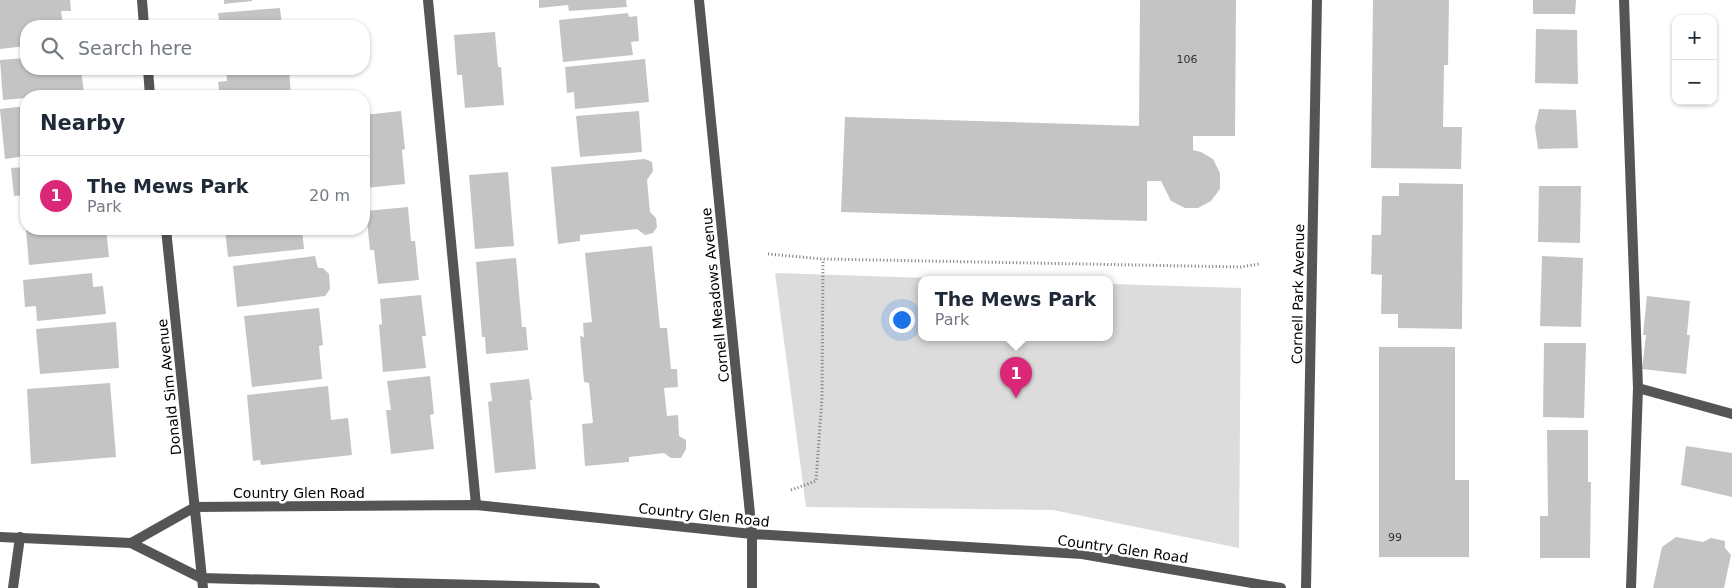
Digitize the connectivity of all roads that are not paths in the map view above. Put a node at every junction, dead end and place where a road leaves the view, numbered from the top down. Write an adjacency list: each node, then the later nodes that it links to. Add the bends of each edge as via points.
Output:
1 (142, 0): 6 (street)
2 (428, 0): 12 (street)
3 (699, 0): 14 (street, Cornell Meadows Avenue)
4 (1317, 0): 23 (street, Cornell Park Avenue)
5 (1624, 0): 10 (street)
6 (144, 20)
7 (148, 75): 8 (street)
8 (150, 90)
9 (167, 235): 13 (street, Donald Sim Avenue)
10 (1638, 388): 11 (street); 24 (street)
11 (1732, 414)
12 (476, 505): 13 (street, Country Glen Road); 14 (street, Country Glen Road)
13 (195, 508): 17 (street, Country Glen Road); 18 (street, Donald Sim Avenue)
14 (752, 534): 21 (street, Cornell Meadows Avenue); 22 (street, Country Glen Road, via 1082,554)
15 (0, 537): 16 (street)
16 (20, 538): 17 (street); 19 (street)
17 (131, 543): 18 (street)
18 (202, 583): 20 (street)
19 (13, 588)
20 (595, 588)
21 (752, 588)
22 (1281, 588)
23 (1306, 588)
24 (1631, 588)

